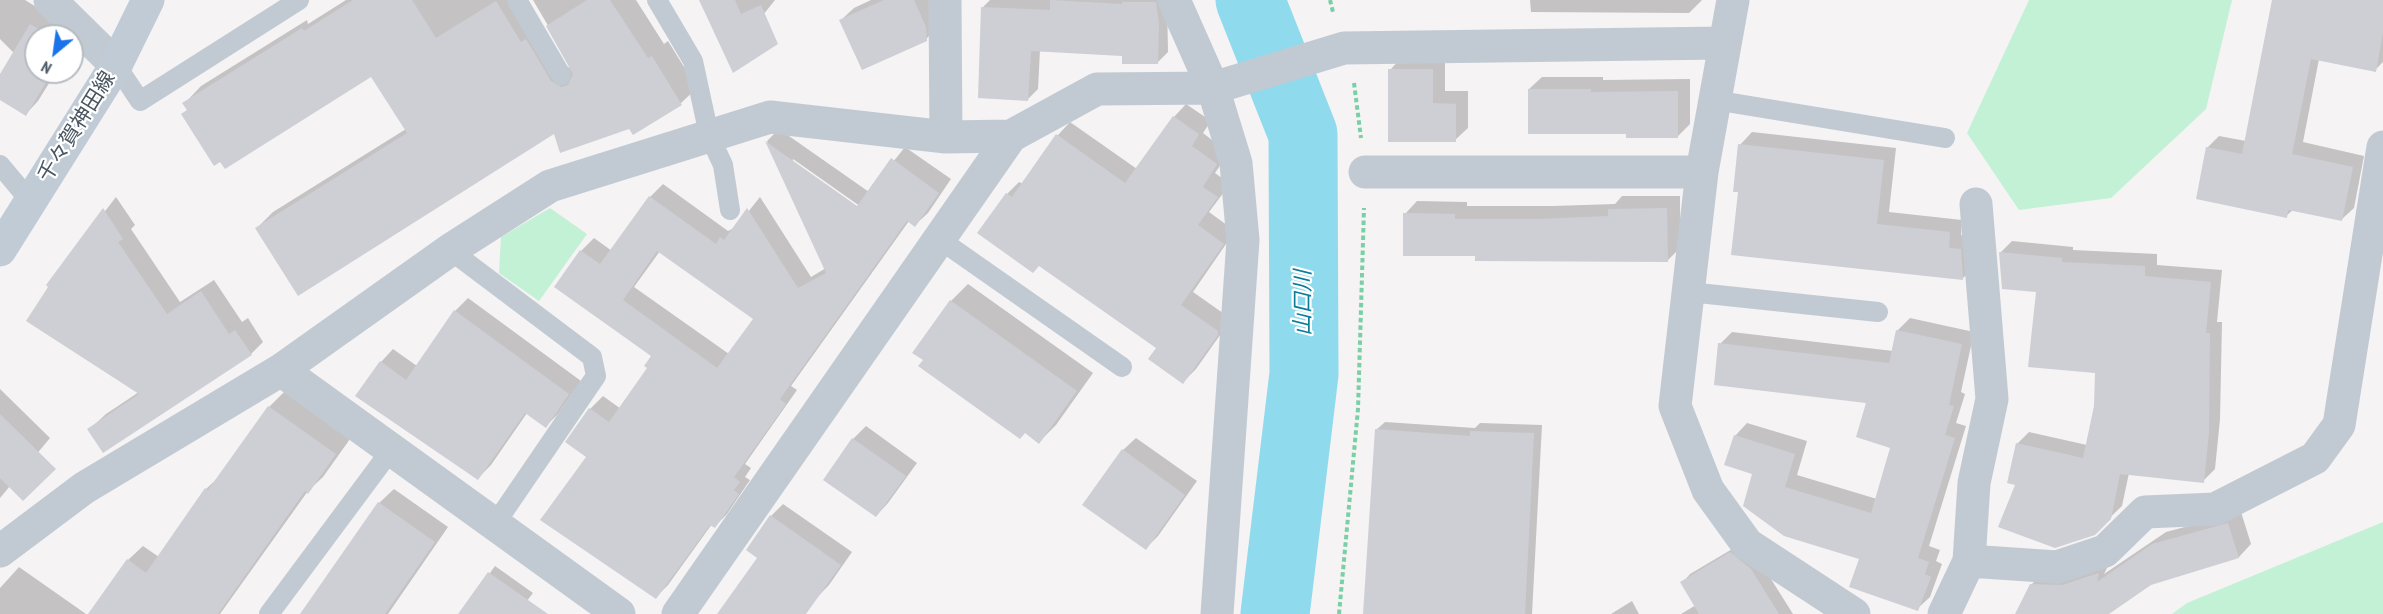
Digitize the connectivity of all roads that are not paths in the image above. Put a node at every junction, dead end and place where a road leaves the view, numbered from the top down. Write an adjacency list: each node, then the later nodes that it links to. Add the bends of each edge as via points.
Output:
1 (50, 0): 10 (street)
2 (148, 0): 10 (main road, 千々賀神田線)
3 (299, 0): 10 (lane, via 140,101)
4 (517, 0): 11 (lane)
5 (657, 0): 14 (lane, via 693,61)
6 (945, 0): 16 (street)
7 (1174, 0): 12 (street)
8 (1733, 0): 9 (street)
9 (1724, 43): 12 (street, via 1344,48); 13 (street)
10 (116, 65): 22 (main road, 千々賀神田線)
11 (561, 75)
12 (1213, 88): 15 (street, via 1097,89); 39 (street, via 1236,163 1243,240)
13 (1714, 100): 17 (lane); 21 (street)
14 (709, 135): 16 (street, via 770,117); 24 (lane, via 723,165); 27 (street, via 550,186)
15 (1011, 136): 16 (street); 25 (street)
16 (946, 137)
17 (1945, 138)
18 (2382, 161): 35 (street, via 2339,425 2315,458 2215,509 2145,512 2105,551 2057,567)
19 (0, 165): 22 (lane)
20 (1365, 172): 21 (street)
21 (1702, 172): 28 (street)
22 (31, 202): 26 (main road, 千々賀神田線)
23 (1976, 204): 35 (street, via 1992,399 1974,483)
24 (730, 210)
25 (939, 239): 30 (lane); 38 (street)
26 (0, 250)
27 (450, 250): 31 (street); 33 (lane, via 592,357 596,376)
28 (1689, 292): 29 (lane); 40 (street, via 1675,406 1708,490 1747,544)
29 (1878, 312)
30 (1122, 368)
31 (281, 370): 32 (street); 34 (street, via 84,488)
32 (391, 450): 33 (street); 36 (lane)
33 (495, 524): 37 (street)
34 (0, 550)
35 (1969, 561): 41 (street)
36 (269, 614)
37 (620, 614)
38 (678, 614)
39 (1217, 614)
40 (1854, 614)
41 (1944, 614)

